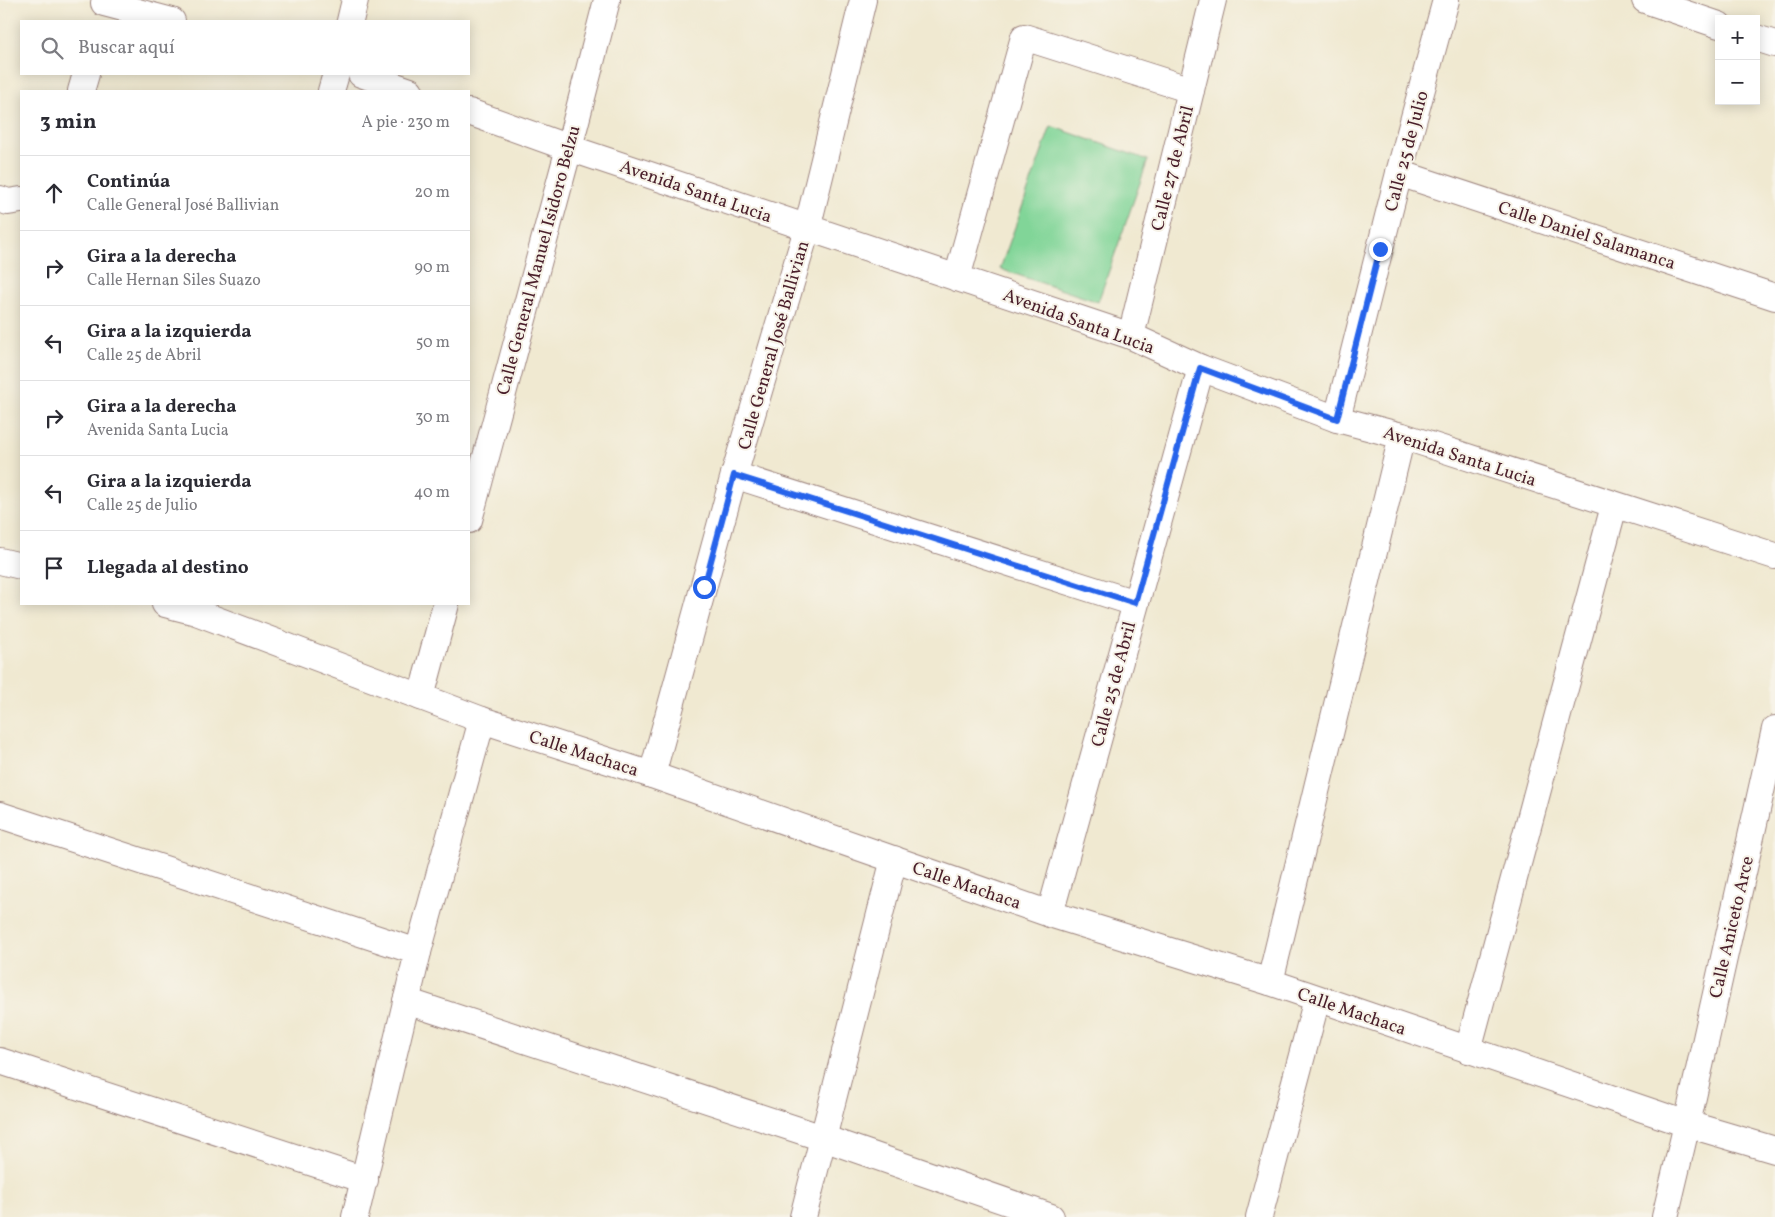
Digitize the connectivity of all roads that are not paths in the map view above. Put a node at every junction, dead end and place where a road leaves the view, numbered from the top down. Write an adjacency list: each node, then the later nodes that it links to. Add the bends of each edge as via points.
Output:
1 (355, 0): 10 (street)
2 (607, 0): 21 (street, Calle General Manuel Isidoro Belzu)
3 (863, 0): 25 (street, Calle General José Ballivian)
4 (1214, 0): 19 (street, Calle 27 de Abril)
5 (1446, 0): 22 (street, Calle 25 de Julio)
6 (1645, 0): 8 (street)
7 (103, 8): 9 (street)
8 (1713, 15)
9 (167, 20)
10 (350, 20)
11 (1760, 39): 12 (street)
12 (1775, 44)
13 (86, 75): 16 (street)
14 (336, 75): 17 (street)
15 (364, 75): 18 (street)
16 (81, 90)
17 (331, 90)
18 (407, 90)
19 (1191, 90): 26 (street, via 1024,37); 28 (street, Calle 27 de Abril)
20 (470, 112): 21 (street, Avenida Santa Lucia)
21 (569, 148): 25 (street, Avenida Santa Lucia); 34 (street, Calle General Manuel Isidoro Belzu)
22 (1399, 173): 27 (street, Calle Daniel Salamanca); 30 (street, Calle 25 de Julio)
23 (0, 199): 24 (street, via 8,202)
24 (20, 200)
25 (807, 228): 26 (street, Avenida Santa Lucia); 32 (street, Calle General José Ballivian)
26 (957, 278): 28 (street, Avenida Santa Lucia)
27 (1775, 297)
28 (1131, 336): 29 (street, Avenida Santa Lucia)
29 (1200, 368): 30 (street, Avenida Santa Lucia); 38 (street, Calle 25 de Abril)
30 (1337, 419): 31 (street, Avenida Santa Lucia)
31 (1402, 436): 33 (street, Avenida Santa Lucia); 50 (street)
32 (734, 475): 38 (street); 45 (street, Calle General José Ballivian)
33 (1614, 506): 35 (street, Avenida Santa Lucia); 53 (street)
34 (470, 516)
35 (1775, 556)
36 (0, 561): 37 (street)
37 (20, 566)
38 (1135, 603): 48 (street, Calle 25 de Abril)
39 (173, 605): 41 (street, Calle Machaca)
40 (446, 605): 42 (street)
41 (197, 608): 42 (street, Calle Machaca)
42 (421, 696): 43 (street, Calle Machaca)
43 (482, 720): 45 (street, Calle Machaca); 49 (street)
44 (1775, 729): 55 (street, Calle Aniceto Arce)
45 (652, 775): 47 (street, Calle Machaca)
46 (0, 815): 49 (street)
47 (894, 860): 48 (street, Calle Machaca); 56 (street)
48 (1050, 914): 50 (street, Calle Machaca)
49 (418, 952): 52 (street)
50 (1270, 982): 51 (street, Calle Machaca)
51 (1318, 999): 53 (street, Calle Machaca); 62 (street)
52 (406, 1001): 56 (street); 58 (street)
53 (1468, 1050): 55 (street, Calle Machaca)
54 (0, 1061): 58 (street)
55 (1687, 1124): 57 (street, Calle Machaca); 63 (street, Calle Aniceto Arce)
56 (823, 1138): 60 (street); 61 (street)
57 (1775, 1150)
58 (365, 1180): 59 (street)
59 (355, 1217)
60 (803, 1217)
61 (1051, 1217)
62 (1259, 1217)
63 (1665, 1217)

